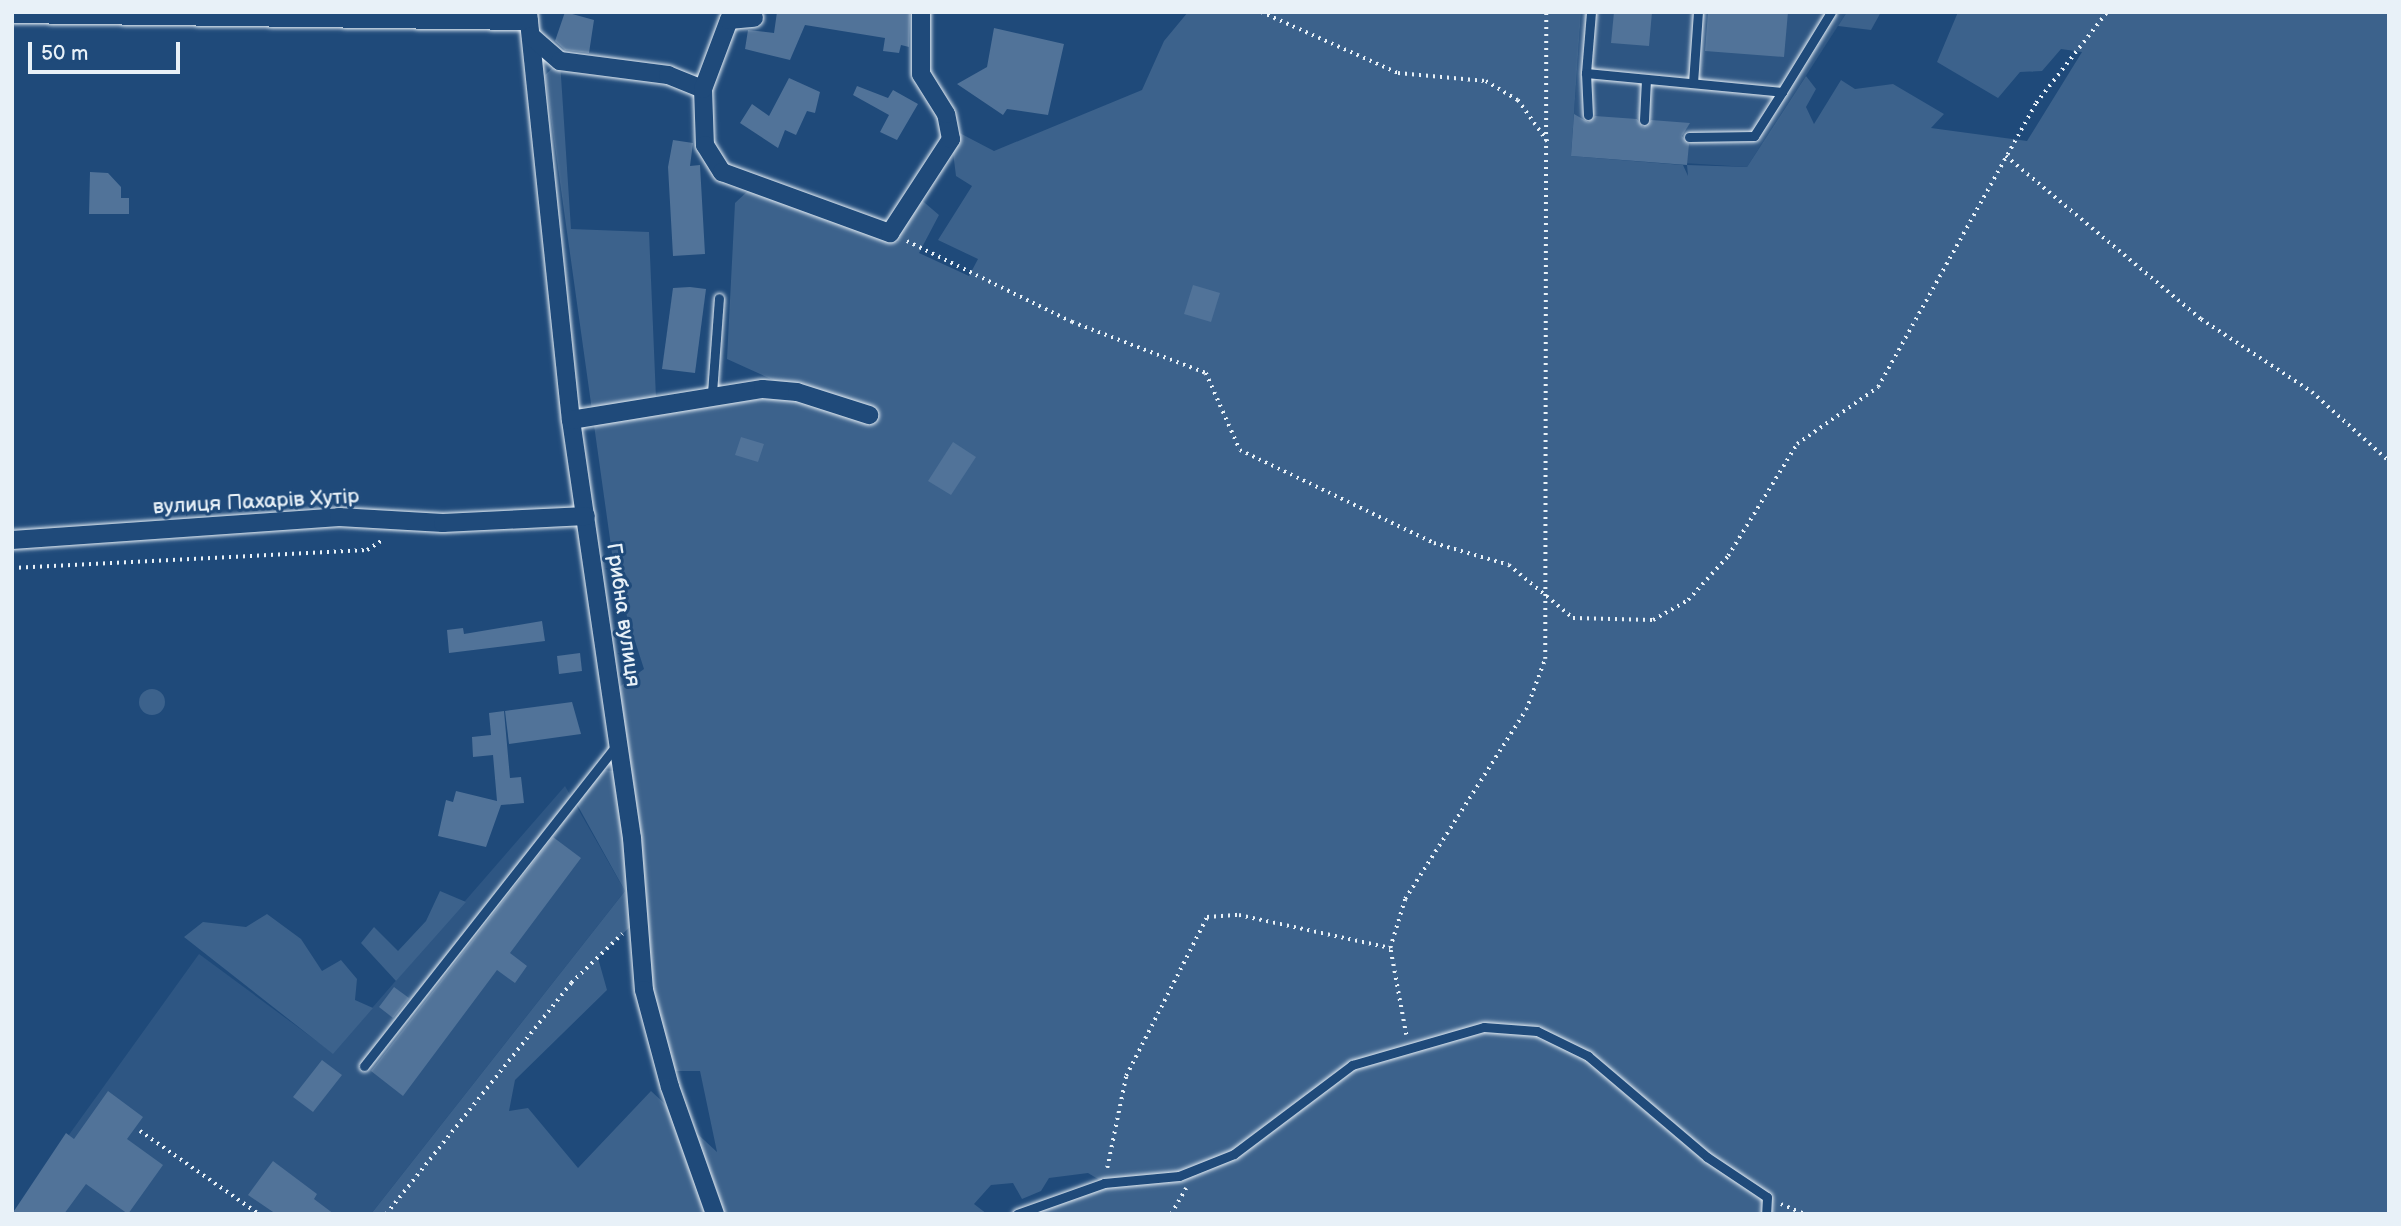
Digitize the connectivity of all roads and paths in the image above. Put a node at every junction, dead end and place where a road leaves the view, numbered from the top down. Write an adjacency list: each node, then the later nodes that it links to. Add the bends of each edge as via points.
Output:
1 (921, 12): 23 (street, via 921,74 946,114 951,139)
2 (1261, 12): 21 (path, via 1398,73 1486,81 1518,100)
3 (1546, 12): 21 (path)
4 (1591, 12): 12 (lane)
5 (1698, 12): 15 (lane)
6 (1831, 12): 17 (lane)
7 (2107, 12): 22 (path, via 2036,103)
8 (12, 14): 10 (street)
9 (754, 18): 16 (street, via 729,20)
10 (530, 23): 11 (street); 14 (street, Грибна вулиця)
11 (560, 61): 14 (street); 16 (street, via 668,75)
12 (1586, 73): 13 (lane); 18 (lane)
13 (1646, 79): 15 (lane); 19 (lane)
14 (536, 81): 27 (street, Грибна вулиця)
15 (1693, 83): 17 (lane)
16 (704, 89): 23 (street, via 705,145 722,172)
17 (1782, 92): 20 (lane, via 1754,136)
18 (1588, 115)
19 (1644, 120)
20 (1689, 137)
21 (1549, 144): 33 (path)
22 (2006, 156): 28 (path, via 2201,319 2312,392); 33 (path, via 1878,387 1797,444 1728,556 1688,600 1653,620 1573,618)
23 (890, 233): 33 (path, via 1072,322 1206,373 1240,450 1434,543 1509,565)
24 (719, 298): 25 (lane)
25 (712, 393): 26 (street, via 788,390); 27 (street, via 678,406)
26 (869, 415)
27 (571, 420): 29 (street, Грибна вулиця)
28 (2389, 461)
29 (586, 516): 30 (street, вулиця Пахарів Хутір); 34 (street, Грибна вулиця)
30 (412, 522): 31 (street, вулиця Пахарів Хутір, via 339,517); 32 (path, via 367,550)
31 (12, 540)
32 (12, 568)
33 (1546, 601): 36 (path, via 1545,659 1526,710 1405,899)
34 (616, 746): 35 (street, Грибна вулиця); 38 (lane)
35 (639, 918): 44 (path, via 571,983); 45 (street, Грибна вулиця, via 644,990 670,1087)
36 (1390, 948): 37 (path); 41 (path, via 1239,915 1207,917 1126,1076)
37 (1408, 1046): 40 (lane, via 1352,1065 1234,1154); 42 (lane, via 1484,1027 1537,1031 1588,1056 1707,1157)
38 (364, 1066)
39 (140, 1131): 43 (path)
40 (1196, 1170): 41 (lane); 47 (path)
41 (1104, 1182): 46 (lane)
42 (1767, 1197): 48 (lane); 49 (path)
43 (259, 1214)
44 (386, 1214)
45 (715, 1214)
46 (1017, 1214)
47 (1171, 1214)
48 (1766, 1214)
49 (1805, 1214)

